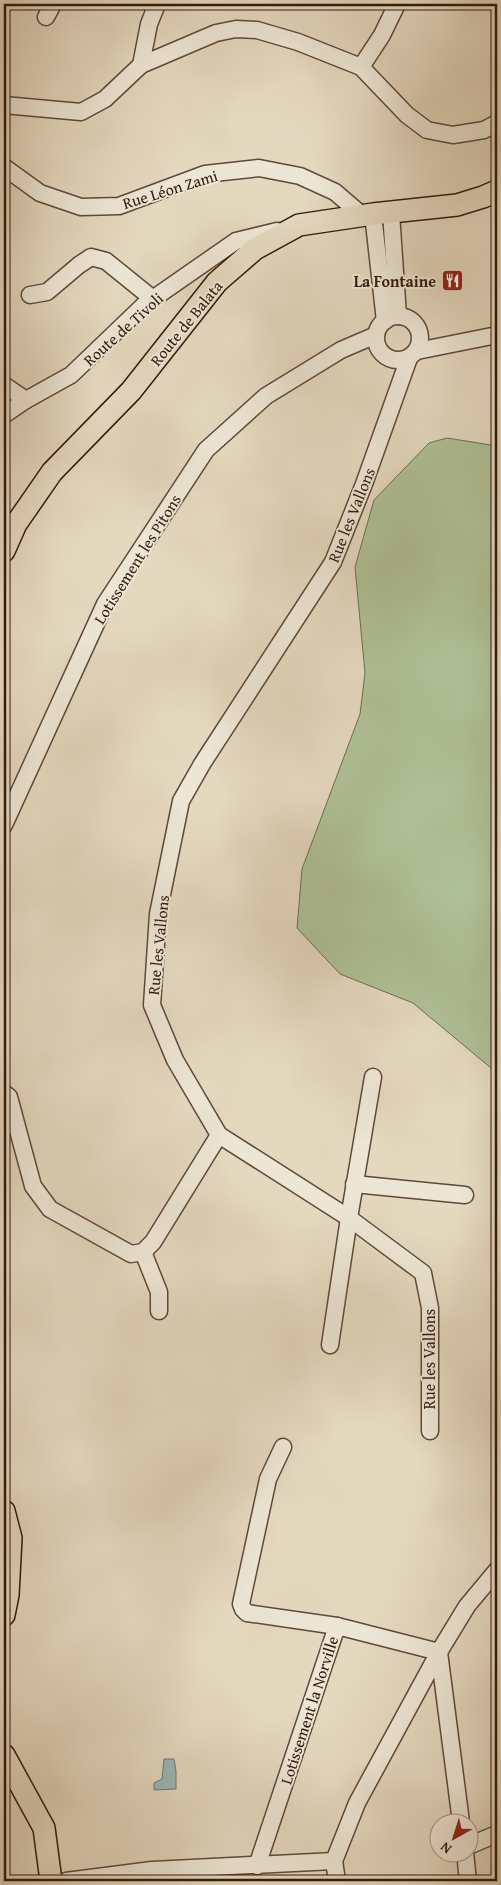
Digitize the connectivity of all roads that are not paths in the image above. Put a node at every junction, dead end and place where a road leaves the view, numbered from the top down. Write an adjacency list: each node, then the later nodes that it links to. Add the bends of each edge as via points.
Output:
1 (157, 4): 3 (street, via 149,24)
2 (397, 4): 4 (street)
3 (141, 65): 4 (street, via 216,33 236,29 257,30 298,42); 5 (street, via 105,99 82,112)
4 (362, 67): 6 (street, via 407,115 427,130 453,135 484,130)
5 (4, 105)
6 (497, 122)
7 (4, 167): 9 (street, Rue Léon Zami, via 40,193 82,207 119,206 205,174 259,168 300,176)
8 (497, 191): 9 (main road, Route de Balata, via 456,205)
9 (376, 214): 10 (main road, Route de Balata); 13 (street)
10 (299, 225): 12 (street, Route de Tivoli, via 236,241); 25 (main road, Route de Balata, via 255,249 217,282 131,391 52,472 16,524)
11 (30, 295): 12 (street, via 47,292 91,257 106,261)
12 (153, 299): 23 (street, Route de Tivoli, via 71,375)
13 (391, 318): 14 (street, via 411,320); 15 (street)
14 (419, 330): 17 (street); 19 (street, via 420,345)
15 (376, 335): 18 (street, Lotissement les Pitons); 20 (street, via 376,341)
16 (497, 335): 17 (street)
17 (459, 342): 19 (street)
18 (341, 350): 20 (street); 26 (street, Lotissement les Pitons, via 266,396 206,450 104,604)
19 (413, 355): 20 (street, via 403,360); 22 (street, Rue les Vallons)
20 (386, 356): 22 (street)
21 (4, 385): 23 (street)
22 (397, 392): 29 (street, Rue les Vallons, via 333,562 181,801 158,914 152,1005 175,1060)
23 (26, 400): 24 (street, Route de Tivoli)
24 (4, 415)
25 (4, 551)
26 (4, 825)
27 (373, 1077): 30 (street)
28 (4, 1093): 33 (street, via 9,1097 34,1186 50,1209 131,1254)
29 (219, 1135): 32 (street, Rue les Vallons); 33 (street, via 154,1242)
30 (354, 1184): 31 (street); 32 (street)
31 (465, 1194)
32 (349, 1218): 35 (street); 36 (street, Rue les Vallons, via 423,1273 430,1308)
33 (143, 1252): 34 (street, via 159,1292)
34 (159, 1311)
35 (330, 1345)
36 (430, 1431)
37 (284, 1446): 41 (street, via 268,1479 241,1604 247,1612)
38 (4, 1511): 40 (main road, via 12,1538)
39 (497, 1570): 42 (street, via 467,1606)
40 (4, 1615)
41 (337, 1626): 42 (street, Lotissement la Norville); 49 (street, Lotissement la Norville)
42 (439, 1652): 44 (street); 47 (street, via 357,1803)
43 (4, 1755): 50 (main road, via 44,1828)
44 (460, 1812)
45 (497, 1834): 46 (street)
46 (478, 1842)
47 (334, 1861): 49 (street); 52 (street)
48 (466, 1862): 53 (street)
49 (257, 1866): 51 (street, via 152,1870)
50 (51, 1881)
51 (66, 1881)
52 (337, 1881)
53 (468, 1881)

